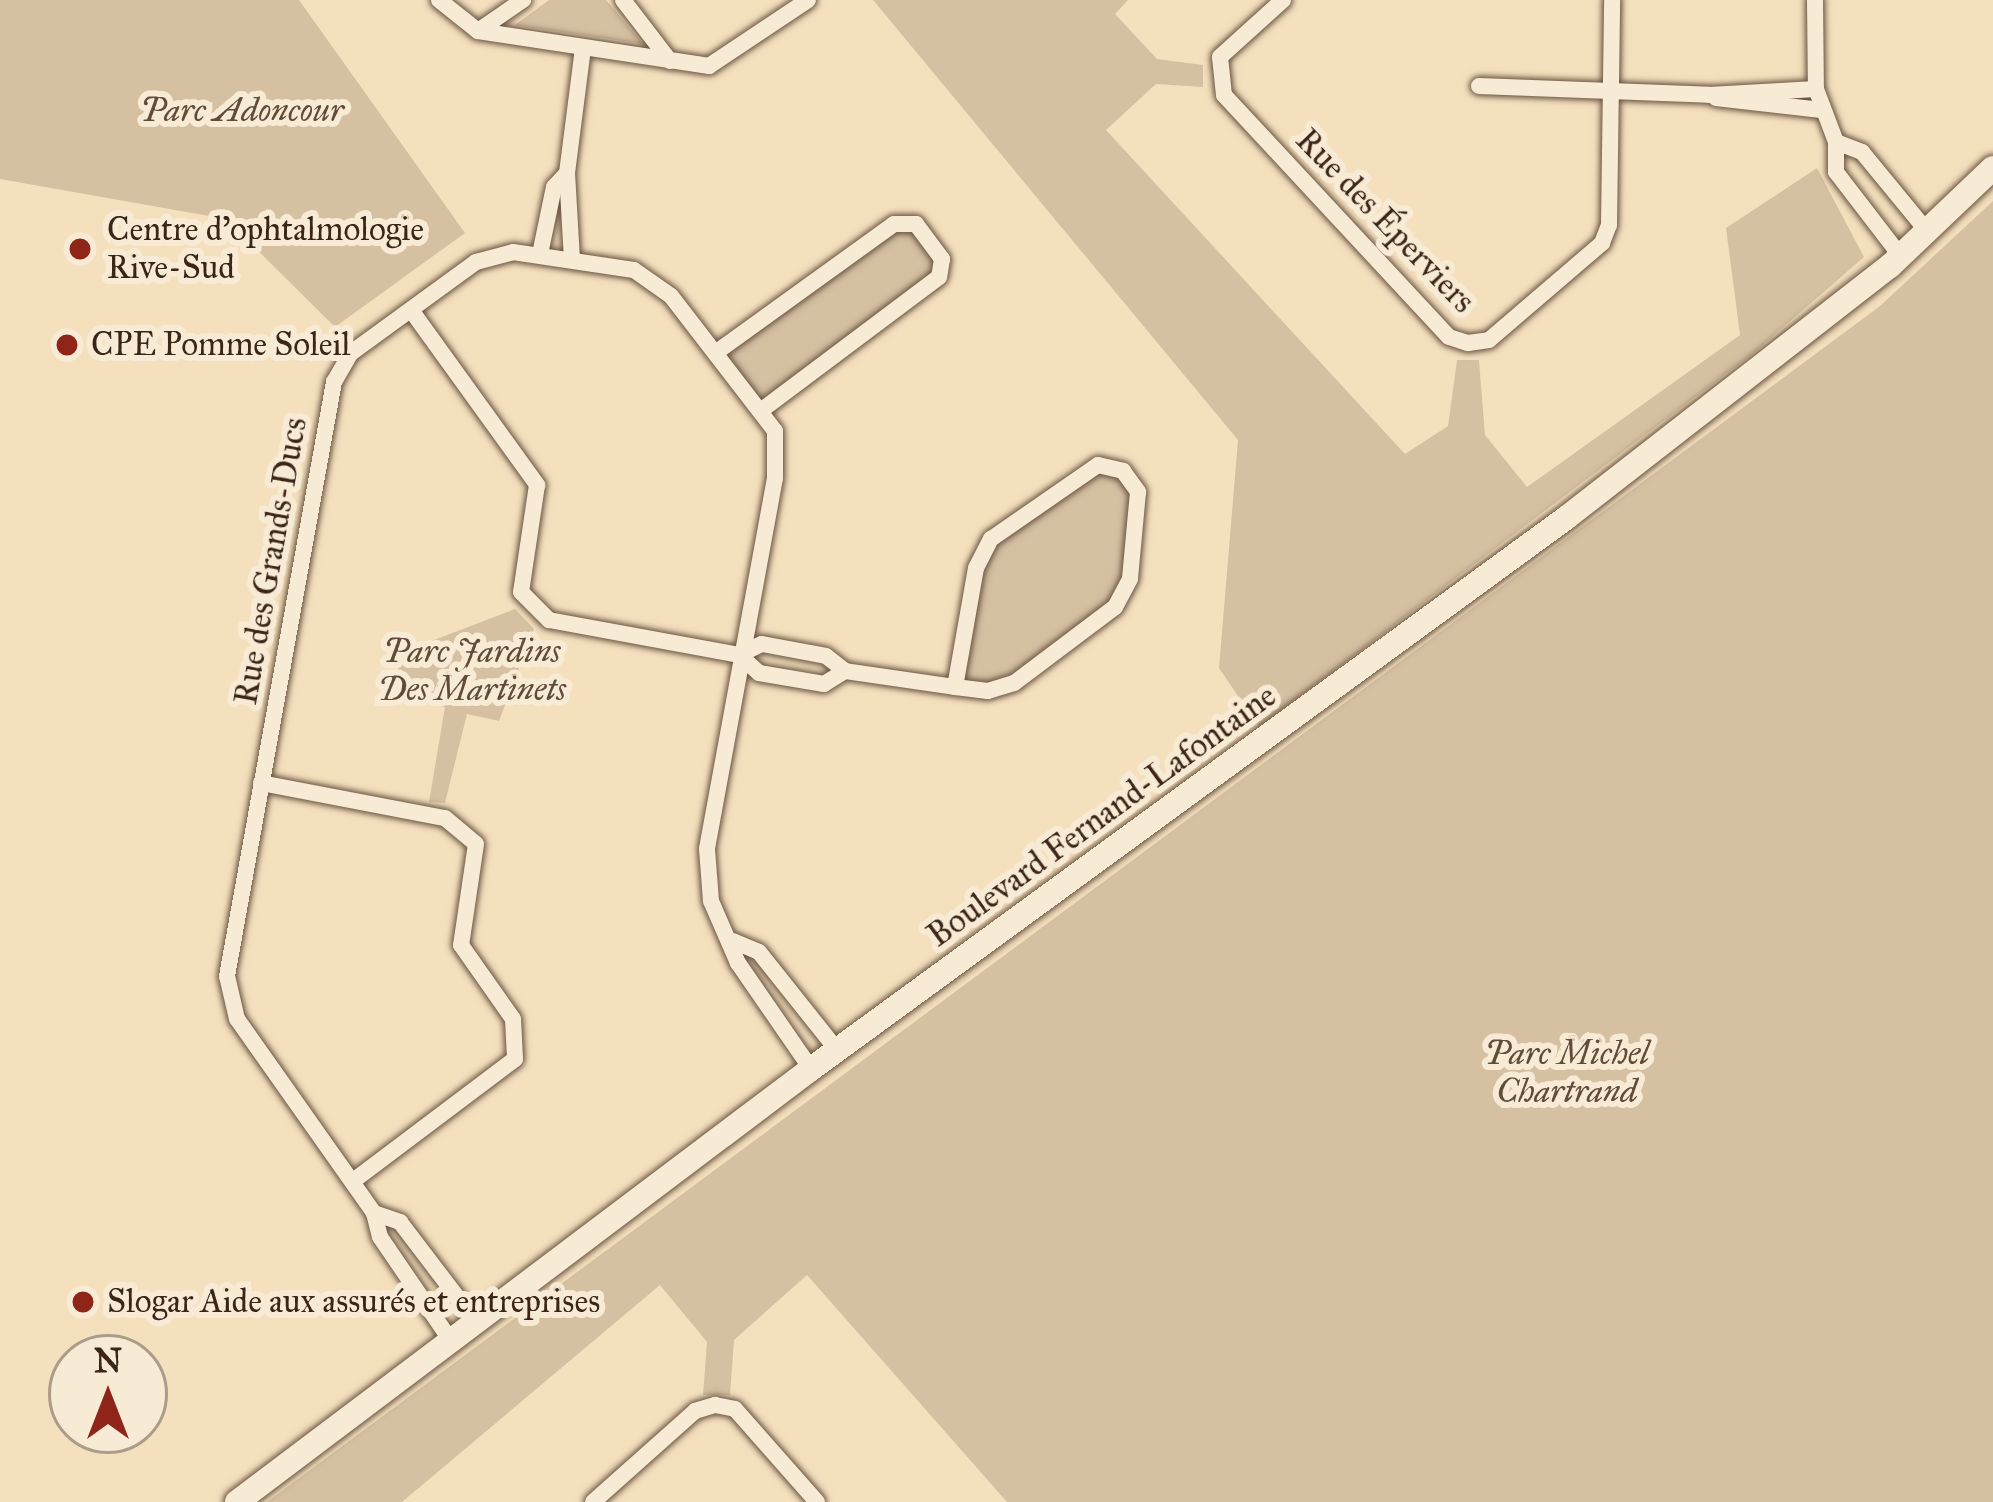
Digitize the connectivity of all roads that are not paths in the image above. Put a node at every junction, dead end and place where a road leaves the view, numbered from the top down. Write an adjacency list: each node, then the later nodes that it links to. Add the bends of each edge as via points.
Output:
1 (439, 0): 8 (street)
2 (523, 0): 8 (street)
3 (623, 0): 10 (street)
4 (808, 0): 10 (street, via 727,59 710,66)
5 (1282, 0): 13 (street, Rue des Éperviers, via 1220,57 1224,95 1449,337 1468,343 1489,340 1601,243 1609,226)
6 (1612, 0): 13 (street, Rue des Éperviers)
7 (1815, 0): 12 (street)
8 (478, 31): 9 (street)
9 (583, 48): 10 (street); 18 (street)
10 (670, 61)
11 (1479, 86): 13 (street)
12 (1816, 89): 14 (street); 15 (street)
13 (1611, 91): 14 (street)
14 (1709, 95): 15 (street, via 1757,109)
15 (1821, 110): 16 (street)
16 (1836, 142): 19 (street, via 1862,152); 21 (street, via 1836,172)
17 (1993, 168): 19 (street, Boulevard Fernand-Lafontaine)
18 (567, 173): 20 (street, via 554,187); 22 (street)
19 (1926, 230): 21 (street, Boulevard Fernand-Lafontaine)
20 (540, 254): 22 (street, Rue des Grands-Ducs); 23 (street, Rue des Grands-Ducs, via 513,251 476,262)
21 (1899, 254): 31 (street, Boulevard Fernand-Lafontaine, via 1566,518)
22 (572, 259): 24 (street, Rue des Grands-Ducs, via 634,270 671,296)
23 (412, 310): 26 (street, via 538,485 521,592 549,620); 29 (street, Rue des Grands-Ducs, via 351,353 334,382)
24 (718, 351): 25 (street, Rue des Grands-Ducs); 25 (street, via 894,224 916,224 942,259 939,277)
25 (762, 410): 26 (street, Rue des Grands-Ducs, via 775,430 775,478)
26 (739, 655): 27 (street, via 762,644 826,656); 27 (street, via 759,674 824,684); 30 (street, Rue des Grands-Ducs, via 707,849 711,901)
27 (845, 671): 28 (street)
28 (955, 687): 28 (street, via 988,691 1014,683 1115,607 1130,579 1138,492 1123,471 1098,465 991,539 976,568)
29 (262, 783): 33 (street, Rue des Grands-Ducs, via 227,993 237,1019); 33 (street, via 445,818 476,844 461,945 513,1019 515,1059)
30 (733, 941): 31 (street, Rue des Grands-Ducs, via 759,952); 32 (street, Rue des Grands-Ducs, via 738,962)
31 (837, 1050): 32 (street, Boulevard Fernand-Lafontaine)
32 (811, 1069): 35 (street, Boulevard Fernand-Lafontaine)
33 (353, 1181): 34 (street, Rue des Grands-Ducs)
34 (374, 1213): 35 (street, Rue des Grands-Ducs, via 400,1222); 36 (street, Rue des Grands-Ducs, via 380,1237)
35 (474, 1319): 36 (street, Boulevard Fernand-Lafontaine)
36 (449, 1338): 37 (street, Boulevard Fernand-Lafontaine)
37 (237, 1502)
38 (593, 1502): 39 (street, via 695,1411 715,1405 735,1409)
39 (818, 1502)

